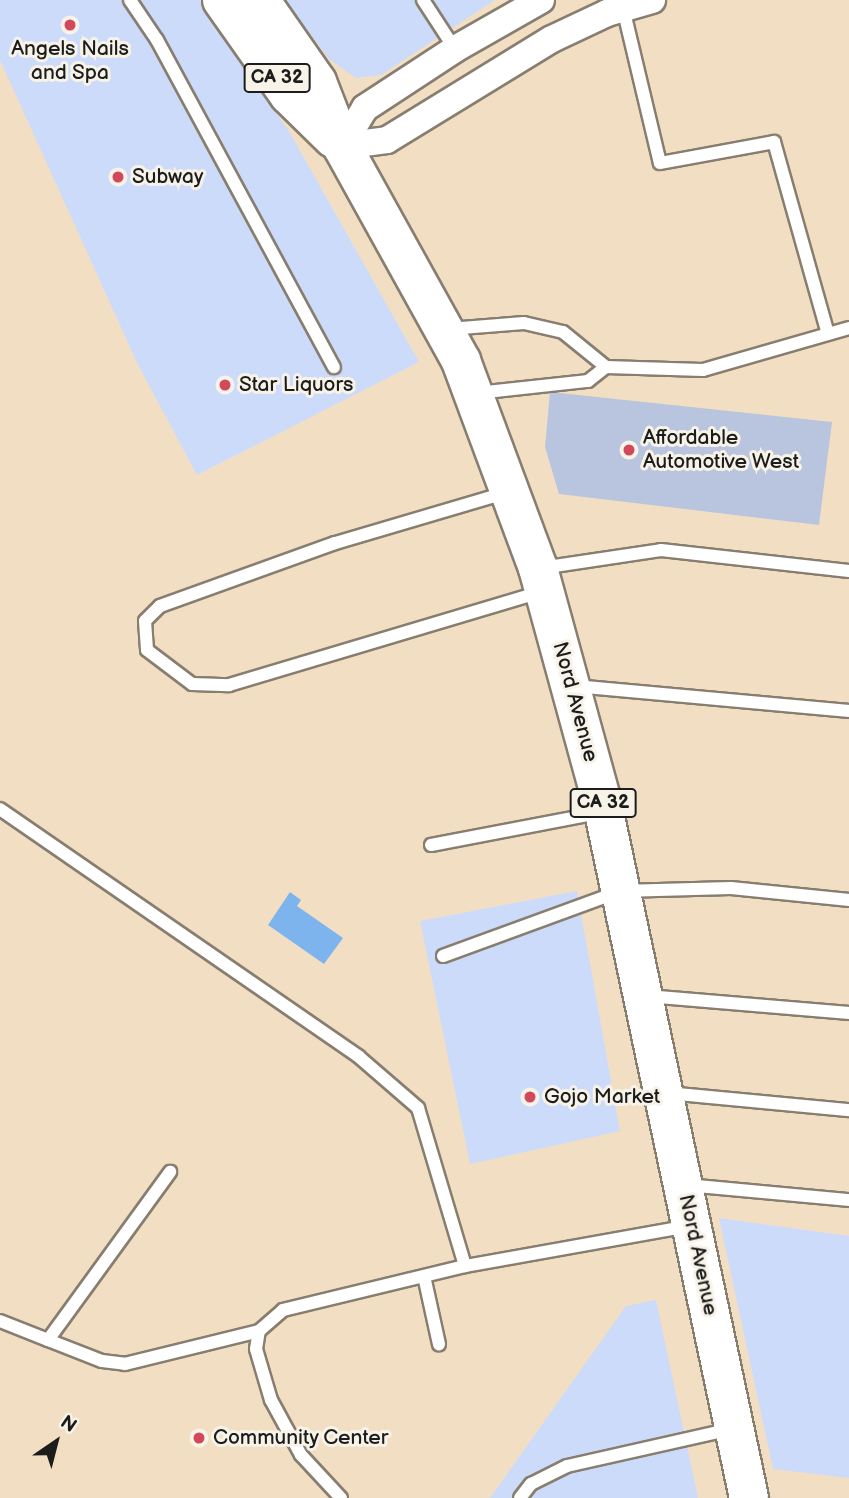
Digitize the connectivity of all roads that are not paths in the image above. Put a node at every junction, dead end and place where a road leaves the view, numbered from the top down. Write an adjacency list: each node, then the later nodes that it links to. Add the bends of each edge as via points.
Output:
1 (130, 0): 13 (lane, via 157,40)
2 (222, 0): 9 (main road, Nord Avenue / CA 32, via 289,95)
3 (260, 0): 9 (main road, Nord Avenue / CA 32, via 317,82)
4 (541, 0): 8 (street)
5 (652, 0): 7 (street)
6 (424, 1): 8 (lane)
7 (623, 8): 9 (street, via 552,39 387,140); 12 (lane, via 660,163 774,142)
8 (454, 49): 9 (street, via 365,108)
9 (342, 146): 11 (main road, Nord Avenue / CA 32)
10 (849, 328): 12 (lane)
11 (444, 329): 14 (lane, via 524,323 562,332); 15 (main road, Nord Avenue / CA 32)
12 (828, 334): 14 (lane, via 702,370)
13 (334, 367)
14 (606, 367): 15 (lane, via 588,381)
15 (474, 393): 16 (main road, Nord Avenue / CA 32)
16 (512, 491): 18 (main road, Nord Avenue / CA 32); 18 (lane, via 335,543 160,606 145,621 147,650 192,684 229,685)
17 (849, 571): 18 (lane, via 661,551)
18 (541, 580): 19 (main road, Nord Avenue / CA 32)
19 (571, 685): 20 (lane); 22 (main road, Nord Avenue / CA 32)
20 (849, 711)
21 (0, 809): 35 (lane, via 359,1058 418,1108)
22 (604, 812): 23 (lane); 24 (main road, Nord Avenue / CA 32)
23 (431, 845)
24 (621, 891): 25 (lane, via 731,888); 26 (lane); 27 (main road, Nord Avenue / CA 32)
25 (849, 900)
26 (443, 956)
27 (643, 995): 28 (lane); 29 (main road, Nord Avenue / CA 32)
28 (849, 1013)
29 (664, 1093): 30 (lane); 32 (main road, Nord Avenue / CA 32)
30 (849, 1110)
31 (170, 1172): 39 (lane)
32 (683, 1185): 33 (lane); 34 (main road, Nord Avenue / CA 32)
33 (849, 1200)
34 (692, 1225): 35 (lane); 41 (main road, Nord Avenue / CA 32)
35 (465, 1266): 36 (lane)
36 (424, 1276): 38 (lane, via 283,1310); 40 (lane)
37 (0, 1321): 39 (lane)
38 (259, 1331): 39 (lane, via 125,1364); 42 (lane, via 256,1349 271,1400 301,1455)
39 (48, 1340)
40 (439, 1344)
41 (734, 1428): 43 (lane, via 567,1466 531,1484); 44 (main road, Nord Avenue / CA 32)
42 (341, 1498)
43 (520, 1498)
44 (749, 1498)

